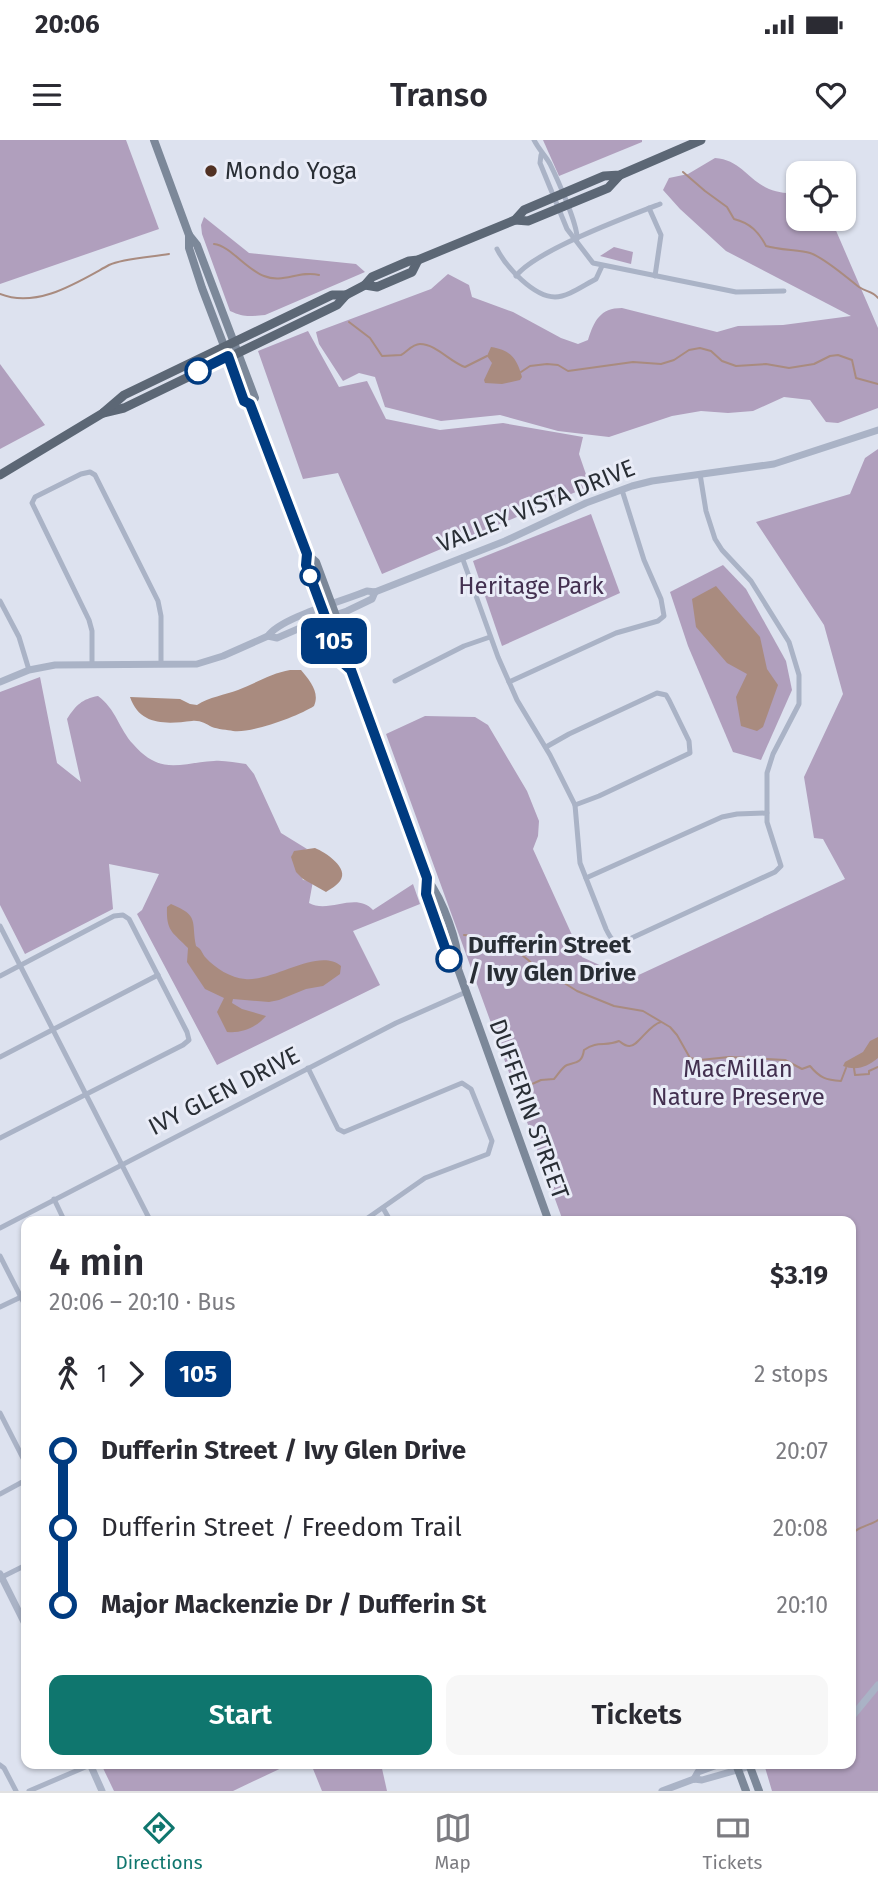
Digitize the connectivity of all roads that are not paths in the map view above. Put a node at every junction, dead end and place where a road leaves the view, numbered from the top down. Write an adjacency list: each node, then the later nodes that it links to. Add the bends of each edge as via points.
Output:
1 (154, 140): 10 (main road, DUFFERIN STREET)
2 (534, 140): 5 (street, via 548,160)
3 (701, 140): 4 (main road)
4 (620, 174): 5 (main road); 7 (main road, via 608,188)
5 (558, 196): 7 (street); 9 (main road, via 524,210)
6 (660, 204): 8 (street)
7 (562, 206): 9 (main road, via 528,221); 11 (street, via 567,229)
8 (649, 208): 11 (street); 15 (street, via 661,235)
9 (516, 220): 17 (main road, via 372,277)
10 (189, 235): 18 (main road, DUFFERIN STREET); 19 (main road, DUFFERIN STREET, via 189,248)
11 (577, 239): 13 (street, via 586,257); 14 (street, via 524,266)
12 (497, 249): 14 (street)
13 (602, 266): 14 (street, via 596,279 559,297 546,295); 15 (street)
14 (516, 276)
15 (655, 276): 16 (street, via 736,292)
16 (783, 291)
17 (346, 295): 18 (main road, via 332,295); 20 (main road, via 337,305)
18 (234, 342): 19 (main road); 20 (main road, DUFFERIN STREET)
19 (224, 346): 21 (main road, DUFFERIN STREET); 23 (main road, via 124,395)
20 (237, 352): 21 (main road); 22 (main road, DUFFERIN STREET, via 255,398)
21 (228, 356): 22 (main road, DUFFERIN STREET, via 244,401); 23 (main road, via 124,408)
22 (250, 404): 28 (main road, DUFFERIN STREET)
23 (103, 413): 26 (main road)
24 (878, 430): 25 (street, VALLEY VISTA DRIVE, via 774,464)
25 (700, 474): 27 (street, VALLEY VISTA DRIVE); 47 (street, via 715,539 751,581 789,642 799,674 799,704 768,766)
26 (0, 475)
27 (622, 490): 29 (street, VALLEY VISTA DRIVE); 44 (street, via 664,616)
28 (307, 554): 32 (main road, DUFFERIN STREET, via 316,562); 33 (main road, DUFFERIN STREET, via 306,565)
29 (462, 556): 30 (street, VALLEY VISTA DRIVE); 37 (street)
30 (375, 592): 32 (street, VALLEY VISTA DRIVE); 34 (street, VALLEY VISTA DRIVE, via 372,600)
31 (0, 601): 40 (street, via 19,637)
32 (332, 605): 33 (street, VALLEY VISTA DRIVE); 34 (main road, DUFFERIN STREET)
33 (322, 608): 35 (main road, DUFFERIN STREET); 36 (street, VALLEY VISTA DRIVE)
34 (335, 614): 35 (street, VALLEY VISTA DRIVE); 41 (main road, DUFFERIN STREET, via 352,659)
35 (325, 618): 36 (street, VALLEY VISTA DRIVE, via 276,638); 41 (main road, DUFFERIN STREET, via 342,662)
36 (268, 636): 39 (street, via 214,660)
37 (490, 637): 43 (street); 44 (street)
38 (92, 664): 39 (street); 39 (street, via 89,620 32,506 35,497 90,472 102,487 158,600); 40 (street, via 55,664)
39 (161, 664)
40 (29, 670): 42 (street)
41 (351, 670): 53 (main road, DUFFERIN STREET, via 460,956 458,969)
42 (0, 681)
43 (395, 681)
44 (509, 682): 45 (street)
45 (545, 747): 46 (street); 46 (street, via 657,693 669,699 690,753)
46 (575, 805): 48 (street, via 577,848)
47 (766, 813): 48 (street, via 722,817); 48 (street, via 781,861 779,869 623,942 612,940)
48 (586, 878)
49 (0, 926): 50 (street)
50 (20, 966): 51 (street, via 120,915 129,919); 52 (street); 54 (street)
51 (159, 975): 54 (street); 57 (street, via 189,1040)
52 (0, 976)
53 (467, 992): 56 (street, IVY GLEN DRIVE); 68 (main road, DUFFERIN STREET)
54 (53, 1030): 55 (street); 57 (street)
55 (0, 1058)
56 (307, 1068): 59 (street, IVY GLEN DRIVE); 61 (street, via 338,1129 344,1132 456,1083 471,1089 492,1142 488,1154 425,1178)
57 (86, 1095): 58 (street); 59 (street)
58 (0, 1138)
59 (122, 1164): 60 (street, IVY GLEN DRIVE); 65 (street)
60 (54, 1199): 63 (street, IVY GLEN DRIVE); 64 (street)
61 (383, 1208): 66 (street); 67 (street)
62 (21, 1216): 69 (street, IVY GLEN DRIVE)
63 (21, 1216)
64 (62, 1216)
65 (148, 1216)
66 (371, 1216)
67 (388, 1216)
68 (548, 1216)
69 (0, 1227)
70 (0, 1256): 71 (street)
71 (21, 1297): 72 (street)
72 (0, 1307)
73 (0, 1413): 74 (street)
74 (21, 1454)
75 (21, 1483): 76 (street)
76 (0, 1494)
77 (21, 1567): 78 (street)
78 (1, 1576): 79 (street)
79 (21, 1616)
80 (878, 1685): 81 (street)
81 (856, 1712)
82 (0, 1765): 90 (street)
83 (79, 1769): 91 (street)
84 (92, 1769): 92 (street)
85 (706, 1769): 89 (street)
86 (732, 1769): 89 (street)
87 (738, 1769): 94 (main road)
88 (753, 1769): 95 (main road)
89 (694, 1779): 93 (street)
90 (16, 1791)
91 (29, 1791)
92 (102, 1791)
93 (662, 1791)
94 (746, 1791)
95 (759, 1791)

